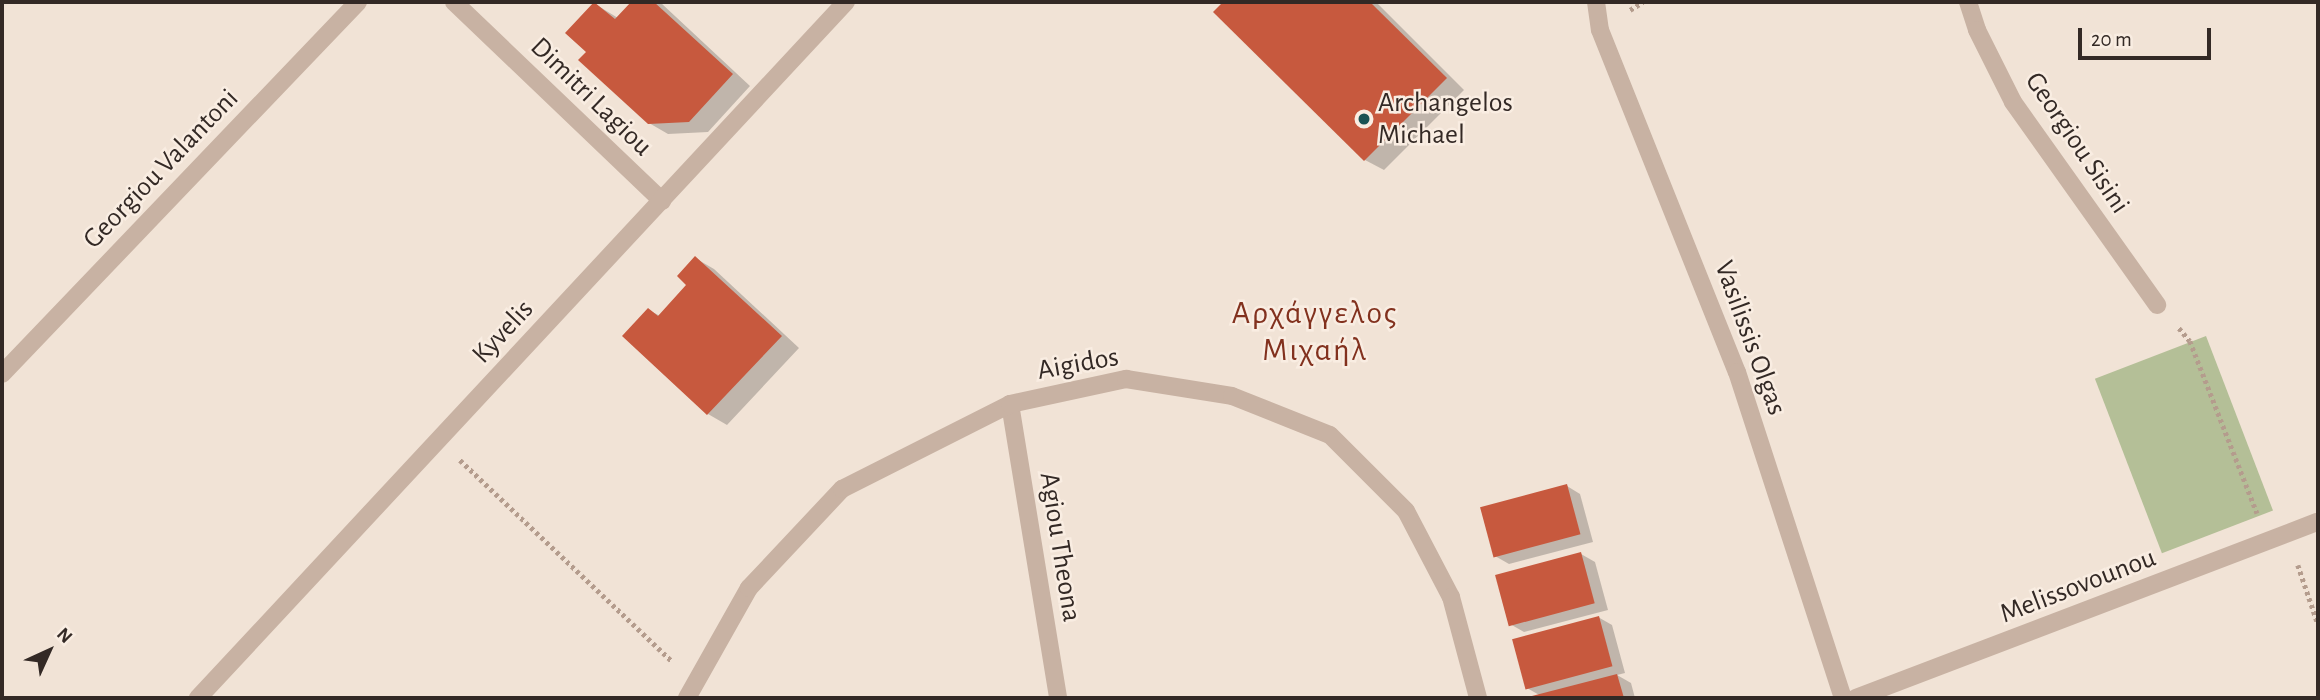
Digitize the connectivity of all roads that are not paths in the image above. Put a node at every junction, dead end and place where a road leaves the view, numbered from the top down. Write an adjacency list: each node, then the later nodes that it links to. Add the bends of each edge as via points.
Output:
1 (358, 2): 8 (street, Georgiou Valantoni)
2 (454, 2): 6 (street, Dimitri Lagiou)
3 (846, 2): 6 (street, Kyvelis)
4 (1596, 2): 15 (street, Vasilissis Olgas, via 1600,30 1737,372)
5 (1968, 2): 7 (street, Georgiou Sisini, via 2013,102)
6 (662, 201): 12 (street, Kyvelis)
7 (2157, 305)
8 (2, 374)
9 (1010, 404): 11 (street, Aigidos, via 842,489 749,588); 13 (street, Agiou Theona); 14 (street, Aigidos, via 1126,379 1232,396 1330,435 1406,511 1451,597)
10 (2318, 522): 16 (street, Melissovounou)
11 (691, 691)
12 (198, 698)
13 (1058, 698)
14 (1478, 698)
15 (1843, 698)
16 (1856, 698)

